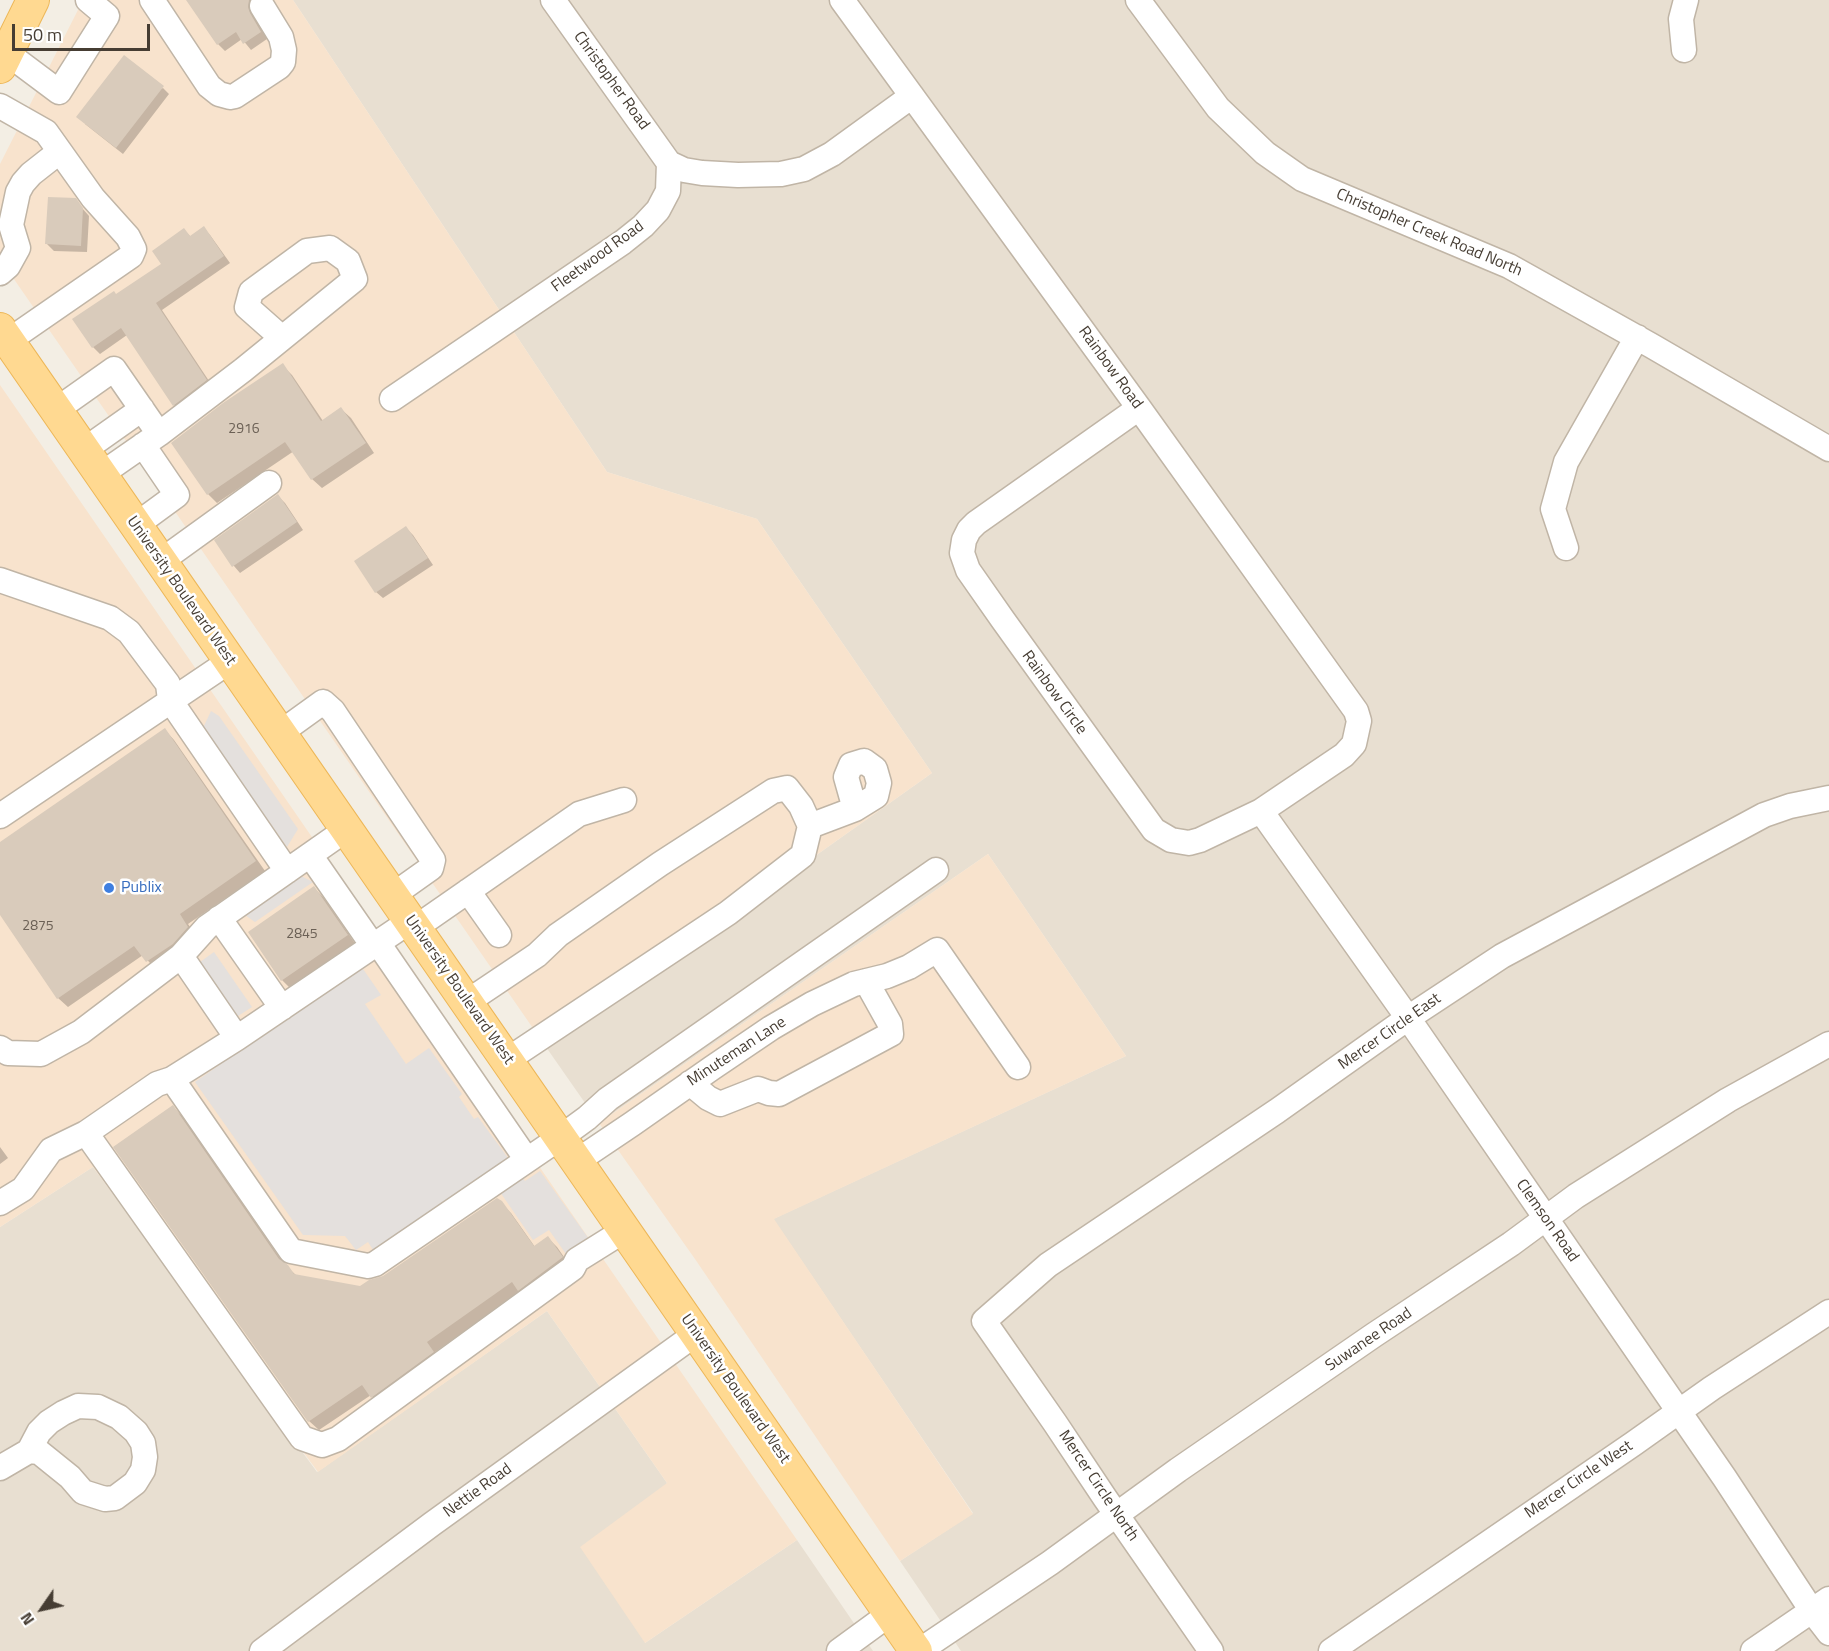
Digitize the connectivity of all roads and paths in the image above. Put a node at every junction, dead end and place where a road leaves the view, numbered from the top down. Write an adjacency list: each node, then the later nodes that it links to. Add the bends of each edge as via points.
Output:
1 (33, 0): 10 (main road)
2 (88, 0): 10 (street, via 107,16 59,93)
3 (153, 0): 8 (street, via 212,89 230,98 282,62 281,37)
4 (553, 0): 14 (street, Christopher Road)
5 (842, 0): 11 (street, Rainbow Road)
6 (1138, 0): 17 (street, Christopher Creek Road North, via 1218,108 1265,153 1302,178 1509,266)
7 (1686, 0): 9 (street, via 1681,19)
8 (262, 6)
9 (1684, 50)
10 (4, 60)
11 (912, 96): 14 (street, via 832,154 804,169 738,175 684,170); 20 (street, Rainbow Road)
12 (0, 106): 13 (street, via 46,132)
13 (59, 152): 15 (street, via 31,174 18,192 11,225 18,248); 16 (street, via 134,249 131,256)
14 (669, 163): 19 (street, Fleetwood Road, via 668,191 643,226)
15 (0, 273)
16 (4, 335): 22 (main road, University Boulevard West)
17 (1637, 337): 24 (street, Christopher Creek Road North); 28 (street, via 1566,462 1553,509)
18 (282, 338): 23 (street)
19 (392, 399)
20 (1139, 408): 34 (street, Rainbow Road, via 1356,711 1359,721); 38 (street, Rainbow Circle, via 976,523 964,540 962,553 968,570 1154,830 1171,840 1189,843)
21 (142, 409): 22 (street, via 114,369); 23 (street); 25 (street)
22 (56, 410): 25 (main road, University Boulevard West)
23 (151, 440): 25 (street); 27 (street, via 177,495)
24 (1829, 449)
25 (92, 462): 27 (main road, University Boulevard West)
26 (269, 483): 29 (street)
27 (136, 525): 29 (main road, University Boulevard West)
28 (1566, 548)
29 (161, 561): 31 (main road, University Boulevard West)
30 (0, 580): 32 (street, via 110,618 129,632 168,684)
31 (230, 660): 32 (street); 33 (main road, University Boulevard West)
32 (170, 700): 39 (street); 44 (street)
33 (280, 733): 41 (main road, University Boulevard West); 46 (street, via 323,702 333,711 433,860 431,868)
34 (1354, 744): 38 (street, Rainbow Circle, via 1344,755)
35 (1829, 798): 55 (street, Mercer Circle East, via 1764,815 1502,956)
36 (624, 800): 45 (street, via 579,814)
37 (855, 809): 40 (street)
38 (1261, 811): 55 (street, Clemson Road)
39 (0, 816)
40 (810, 826): 53 (street, via 787,788 773,791 660,864); 59 (street, via 803,855 728,913)
41 (347, 829): 42 (street); 46 (main road, University Boulevard West)
42 (310, 855): 44 (street); 50 (street)
43 (936, 870): 64 (street, via 608,1099 587,1118)
44 (287, 871): 47 (street)
45 (468, 891): 48 (street); 49 (street)
46 (393, 895): 48 (main road, University Boulevard West)
47 (219, 918): 51 (street); 54 (street)
48 (413, 924): 50 (street); 53 (main road, University Boulevard West)
49 (499, 935)
50 (376, 945): 54 (street); 65 (street)
51 (181, 956): 56 (street); 58 (street, via 81,1032 41,1054 8,1053)
52 (866, 981): 60 (street, Minuteman Lane, via 909,967 937,950); 62 (street, Minuteman Lane, via 812,1004); 62 (street, via 890,1024 891,1034 779,1094 758,1089 720,1104)
53 (467, 1002): 59 (main road, University Boulevard West)
54 (282, 1008): 56 (street)
55 (1408, 1018): 67 (street, Clemson Road); 70 (street, Mercer Circle East, via 1048,1265)
56 (237, 1038): 61 (street)
57 (1829, 1044): 67 (street, Suwanee Road, via 1728,1100)
58 (0, 1048)
59 (507, 1060): 64 (main road, University Boulevard West)
60 (1018, 1068)
61 (172, 1079): 63 (street, via 157,1084); 65 (street, via 291,1251 368,1266 375,1264)
62 (690, 1083): 64 (street, Minuteman Lane)
63 (86, 1133): 66 (street, via 51,1150 23,1189); 68 (street, via 302,1438 322,1445 338,1438 573,1268 577,1260)
64 (569, 1149): 65 (street); 68 (main road, University Boulevard West)
65 (527, 1160)
66 (0, 1203)
67 (1546, 1218): 72 (street, Clemson Road); 75 (street, Suwanee Road)
68 (625, 1230): 71 (main road, University Boulevard West)
69 (1829, 1312): 72 (street, Mercer Circle West)
70 (984, 1321): 75 (street, Mercer Circle North)
71 (697, 1333): 77 (main road, University Boulevard West); 79 (street, Nettie Road)
72 (1678, 1412): 76 (street, Clemson Road); 83 (street, Mercer Circle West)
73 (29, 1451): 73 (street, via 39,1452 83,1492 105,1499 115,1498 135,1483 145,1457 136,1432 119,1417 98,1407 78,1406 49,1422); 74 (street)
74 (0, 1468)
75 (1117, 1514): 81 (street, Suwanee Road); 82 (street, Mercer Circle North)
76 (1820, 1605): 78 (street, Clemson Road); 84 (street)
77 (891, 1612): 80 (street); 81 (main road, University Boulevard West)
78 (1829, 1633)
79 (262, 1651)
80 (839, 1651)
81 (918, 1651)
82 (1211, 1651)
83 (1331, 1651)
84 (1753, 1651)

